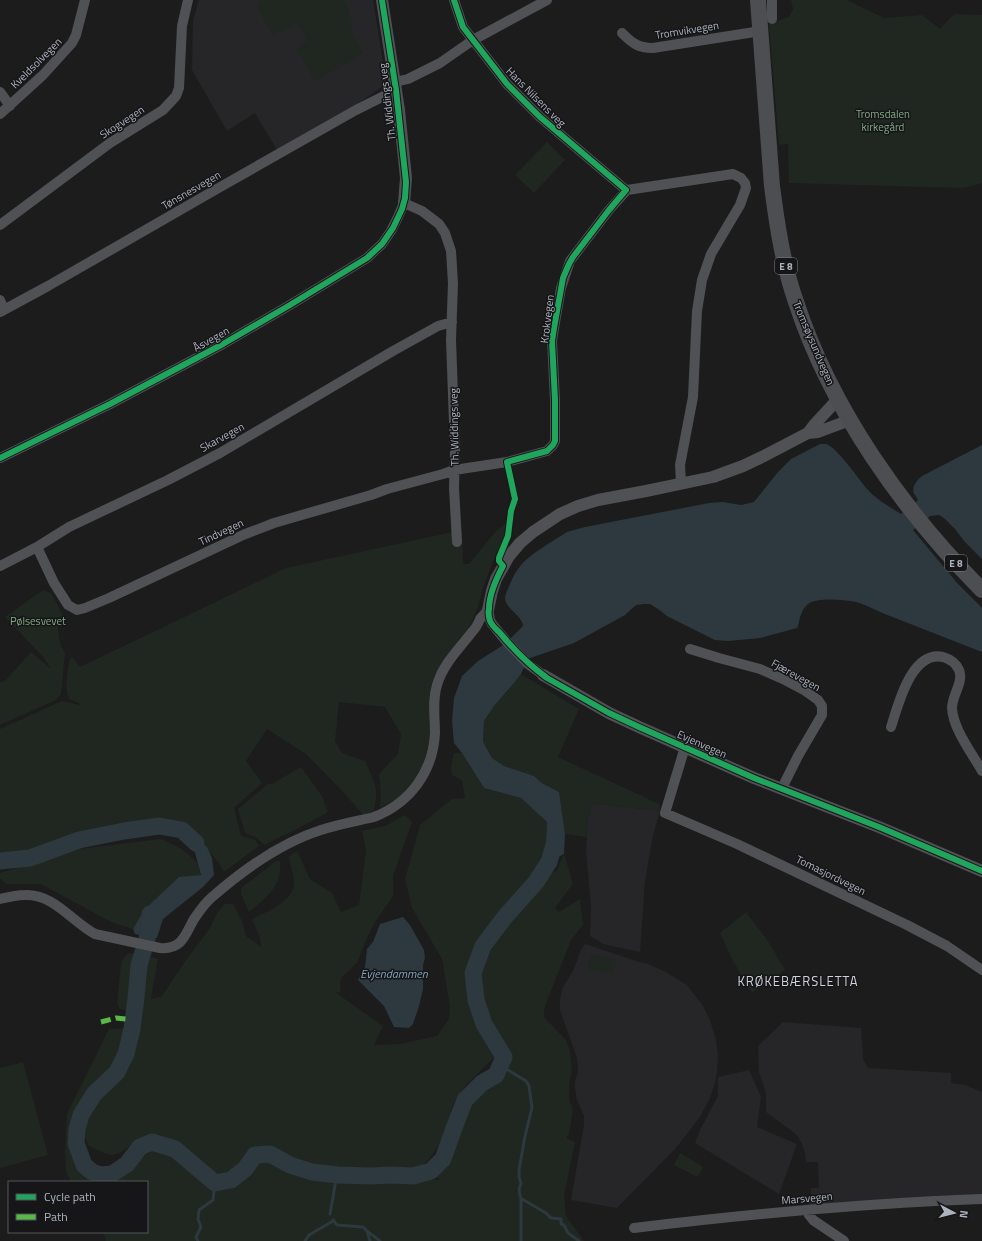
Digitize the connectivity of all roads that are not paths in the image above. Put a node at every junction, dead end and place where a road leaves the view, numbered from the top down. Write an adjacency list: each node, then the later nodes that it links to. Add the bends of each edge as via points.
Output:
1 (85, 0): 14 (street, Kveldsolvegen, via 74,40)
2 (188, 0): 18 (street, Skogvegen, via 182,26 179,88 172,102 110,143)
3 (382, 0): 12 (street, Th. Widdings veg)
4 (454, 0): 11 (street, Hans Nilsens veg, via 461,23)
5 (547, 0): 11 (street, Tønsnesvegen)
6 (758, 0): 9 (highway, Tromsøysundvegen / E 8)
7 (772, 0): 8 (street)
8 (772, 19)
9 (760, 31): 10 (street, Tromvikvegen, via 653,48 635,45); 22 (highway, Tromsøysundvegen / E 8, via 772,186 782,250 795,301)
10 (622, 32)
11 (473, 40): 12 (street, Tønsnesvegen, via 440,63); 16 (street, Hans Nilsens veg, via 521,99)
12 (395, 86): 17 (street, Th. Widdings veg, via 406,178); 20 (street, Tønsnesvegen)
13 (0, 92): 14 (street)
14 (10, 106): 15 (street, Kveldsolvegen)
15 (0, 114)
16 (626, 190): 26 (street, Krokvegen, via 570,261 563,278 552,341 555,400 553,445 547,451 534,455 497,464); 27 (street, via 733,174 741,178 746,185 740,205 711,254 702,280 697,311 693,397 680,465)
17 (404, 203): 21 (street, Th. Widdings veg, via 417,208 434,220 442,228 447,239 452,265); 25 (street, Åsvegen, via 391,231 367,258 222,344 110,404)
18 (0, 225)
19 (0, 300): 20 (street)
20 (2, 311)
21 (452, 322): 26 (street, Th. Widdings veg); 29 (street, Skarvegen, via 438,326 386,354 220,453 69,528)
22 (838, 400): 23 (highway, Tromsøysundvegen / E 8); 24 (street)
23 (850, 420): 24 (street, via 818,432); 31 (highway, Tromsøysundvegen / E 8, via 910,508)
24 (808, 433): 27 (street, via 743,466 713,477)
25 (0, 458)
26 (454, 470): 28 (street, Th. Widdings veg); 29 (street, Tindvegen, via 262,527 109,598 77,610 68,605 54,583)
27 (681, 484): 32 (street, via 584,504 567,510 546,523 527,537 509,556 496,579)
28 (457, 542)
29 (37, 547): 30 (street, Skarvegen)
30 (0, 566)
31 (982, 590)
32 (488, 610): 34 (street, Evjenvegen, via 492,624 507,642 528,664); 41 (street, via 440,674 434,697 435,734 432,757 411,793 382,814 311,834 270,853 211,899 178,944 160,948 95,934 48,899 36,895)
33 (690, 649): 38 (street, Fjærevegen, via 766,671 804,690 820,703 822,715)
34 (543, 675): 36 (street, Evjenvegen, via 623,720)
35 (891, 727): 37 (street, via 901,696 916,668 933,657 949,659 958,666 961,675 953,699 954,718)
36 (685, 746): 38 (street, Evjenvegen); 39 (street, Evjenvegen)
37 (982, 771)
38 (782, 788): 40 (street, Evjenvegen)
39 (665, 813): 42 (street, Tomasjordvegen, via 738,844 912,928 947,946)
40 (982, 871)
41 (0, 899)
42 (982, 970)
43 (982, 1199): 44 (street, Marsvegen)
44 (808, 1210): 45 (street, Marsvegen); 46 (street, via 813,1220)
45 (634, 1228)
46 (844, 1241)

